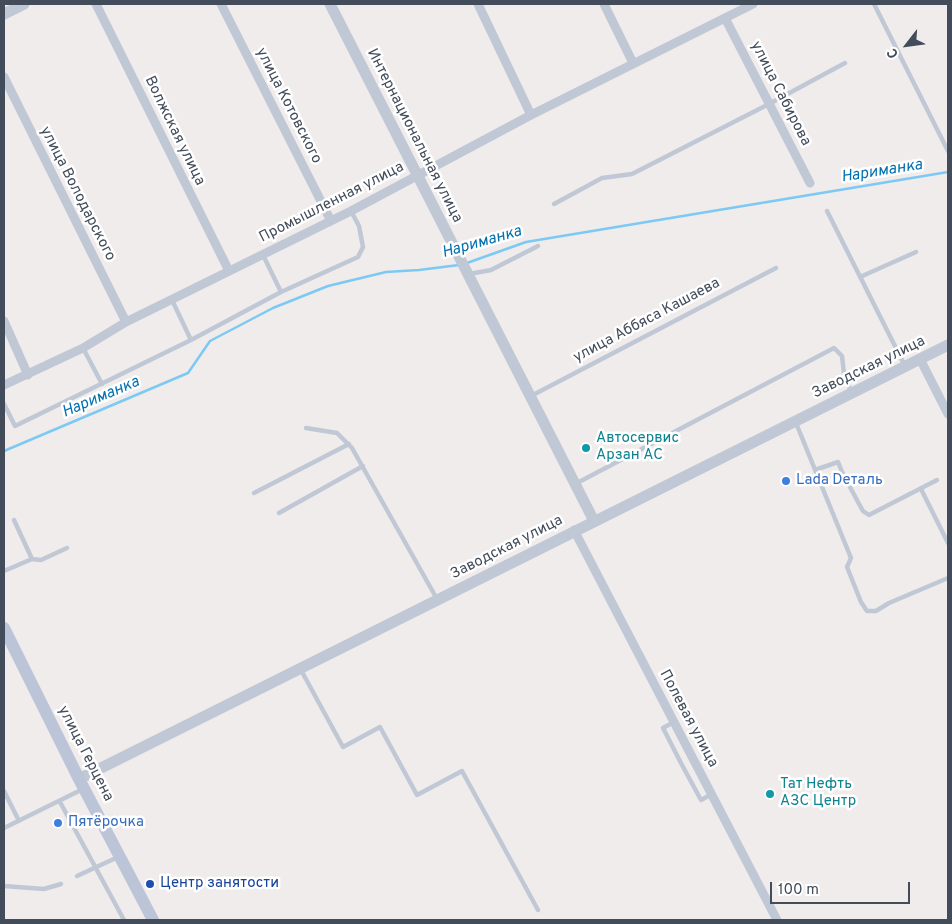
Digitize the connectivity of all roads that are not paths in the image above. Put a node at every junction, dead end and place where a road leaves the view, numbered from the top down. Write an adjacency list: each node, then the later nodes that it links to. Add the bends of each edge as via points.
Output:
1 (24, 4): 9 (street)
2 (96, 4): 27 (street, Волжская улица)
3 (221, 4): 22 (street, улица Котовского)
4 (330, 4): 17 (street, Интернациональная улица)
5 (478, 4): 15 (street)
6 (604, 4): 11 (street)
7 (874, 4): 16 (lane)
8 (748, 5): 10 (street, Промышленная улица)
9 (4, 14)
10 (725, 18): 11 (street, Промышленная улица); 14 (street, улица Сабирова)
11 (633, 63): 15 (street, Промышленная улица)
12 (845, 63): 14 (lane)
13 (4, 77): 33 (street, улица Володарского)
14 (769, 104): 18 (street, улица Сабирова); 19 (lane, via 632,174 602,178)
15 (531, 115): 17 (street, Промышленная улица)
16 (948, 151)
17 (416, 175): 20 (street, Промышленная улица); 28 (street, Интернациональная улица)
18 (810, 183)
19 (554, 204)
20 (351, 211): 22 (street, Промышленная улица); 30 (lane, via 359,226 363,248 358,257)
21 (827, 211): 29 (lane)
22 (331, 220): 25 (street, Промышленная улица)
23 (538, 246): 28 (lane, via 491,270)
24 (916, 252): 29 (lane)
25 (263, 255): 27 (street, Промышленная улица); 30 (lane)
26 (776, 268): 43 (lane, улица Аббяса Кашаева)
27 (229, 272): 31 (street, Промышленная улица)
28 (468, 274): 43 (street, Интернациональная улица)
29 (860, 278): 38 (lane)
30 (281, 292): 34 (lane)
31 (172, 300): 33 (street, Промышленная улица); 34 (lane)
32 (4, 322): 39 (street)
33 (126, 322): 36 (street, Промышленная улица)
34 (191, 340): 40 (lane)
35 (948, 345): 37 (street, Заводская улица)
36 (83, 348): 39 (street, Промышленная улица); 40 (lane)
37 (920, 360): 38 (street, Заводская улица); 45 (street)
38 (905, 367): 42 (street, Заводская улица)
39 (28, 375): 41 (street, Промышленная улица)
40 (102, 384): 44 (lane, via 15,426)
41 (4, 385)
42 (851, 394): 46 (street, Заводская улица); 52 (lane, via 842,356 834,348)
43 (530, 396): 52 (street, Интернациональная улица)
44 (4, 404)
45 (948, 414)
46 (795, 422): 50 (lane); 57 (street, Заводская улица)
47 (306, 428): 48 (lane, via 337,433)
48 (349, 444): 49 (lane); 54 (lane)
49 (363, 466): 55 (lane); 64 (lane)
50 (815, 470): 53 (lane, via 838,462 863,511 869,515); 63 (lane, via 851,558 848,567 867,611 876,612 889,602)
51 (937, 480): 53 (lane)
52 (575, 484): 57 (street, Интернациональная улица)
53 (920, 489): 59 (lane)
54 (254, 493)
55 (279, 513)
56 (14, 520): 61 (lane)
57 (594, 521): 58 (street, Заводская улица)
58 (574, 530): 64 (street, Заводская улица); 80 (street, Полевая улица)
59 (948, 543)
60 (67, 548): 61 (lane, via 41,560)
61 (32, 558): 62 (lane)
62 (4, 571)
63 (948, 578)
64 (437, 600): 66 (street, Заводская улица)
65 (4, 628): 67 (main road, улица Герцена)
66 (300, 669): 67 (street, Заводская улица); 77 (lane, via 343,747 380,727 417,796 462,771)
67 (82, 784): 69 (lane); 72 (main road, улица Герцена)
68 (4, 791): 70 (lane)
69 (60, 802): 70 (lane); 73 (lane)
70 (19, 821): 71 (lane)
71 (4, 828)
72 (120, 856): 73 (lane); 79 (main road, улица Герцена)
73 (95, 866): 74 (lane); 78 (lane)
74 (77, 876)
75 (61, 884): 76 (lane, via 44,889)
76 (4, 886)
77 (538, 910)
78 (124, 920)
79 (153, 920)
80 (777, 920)

